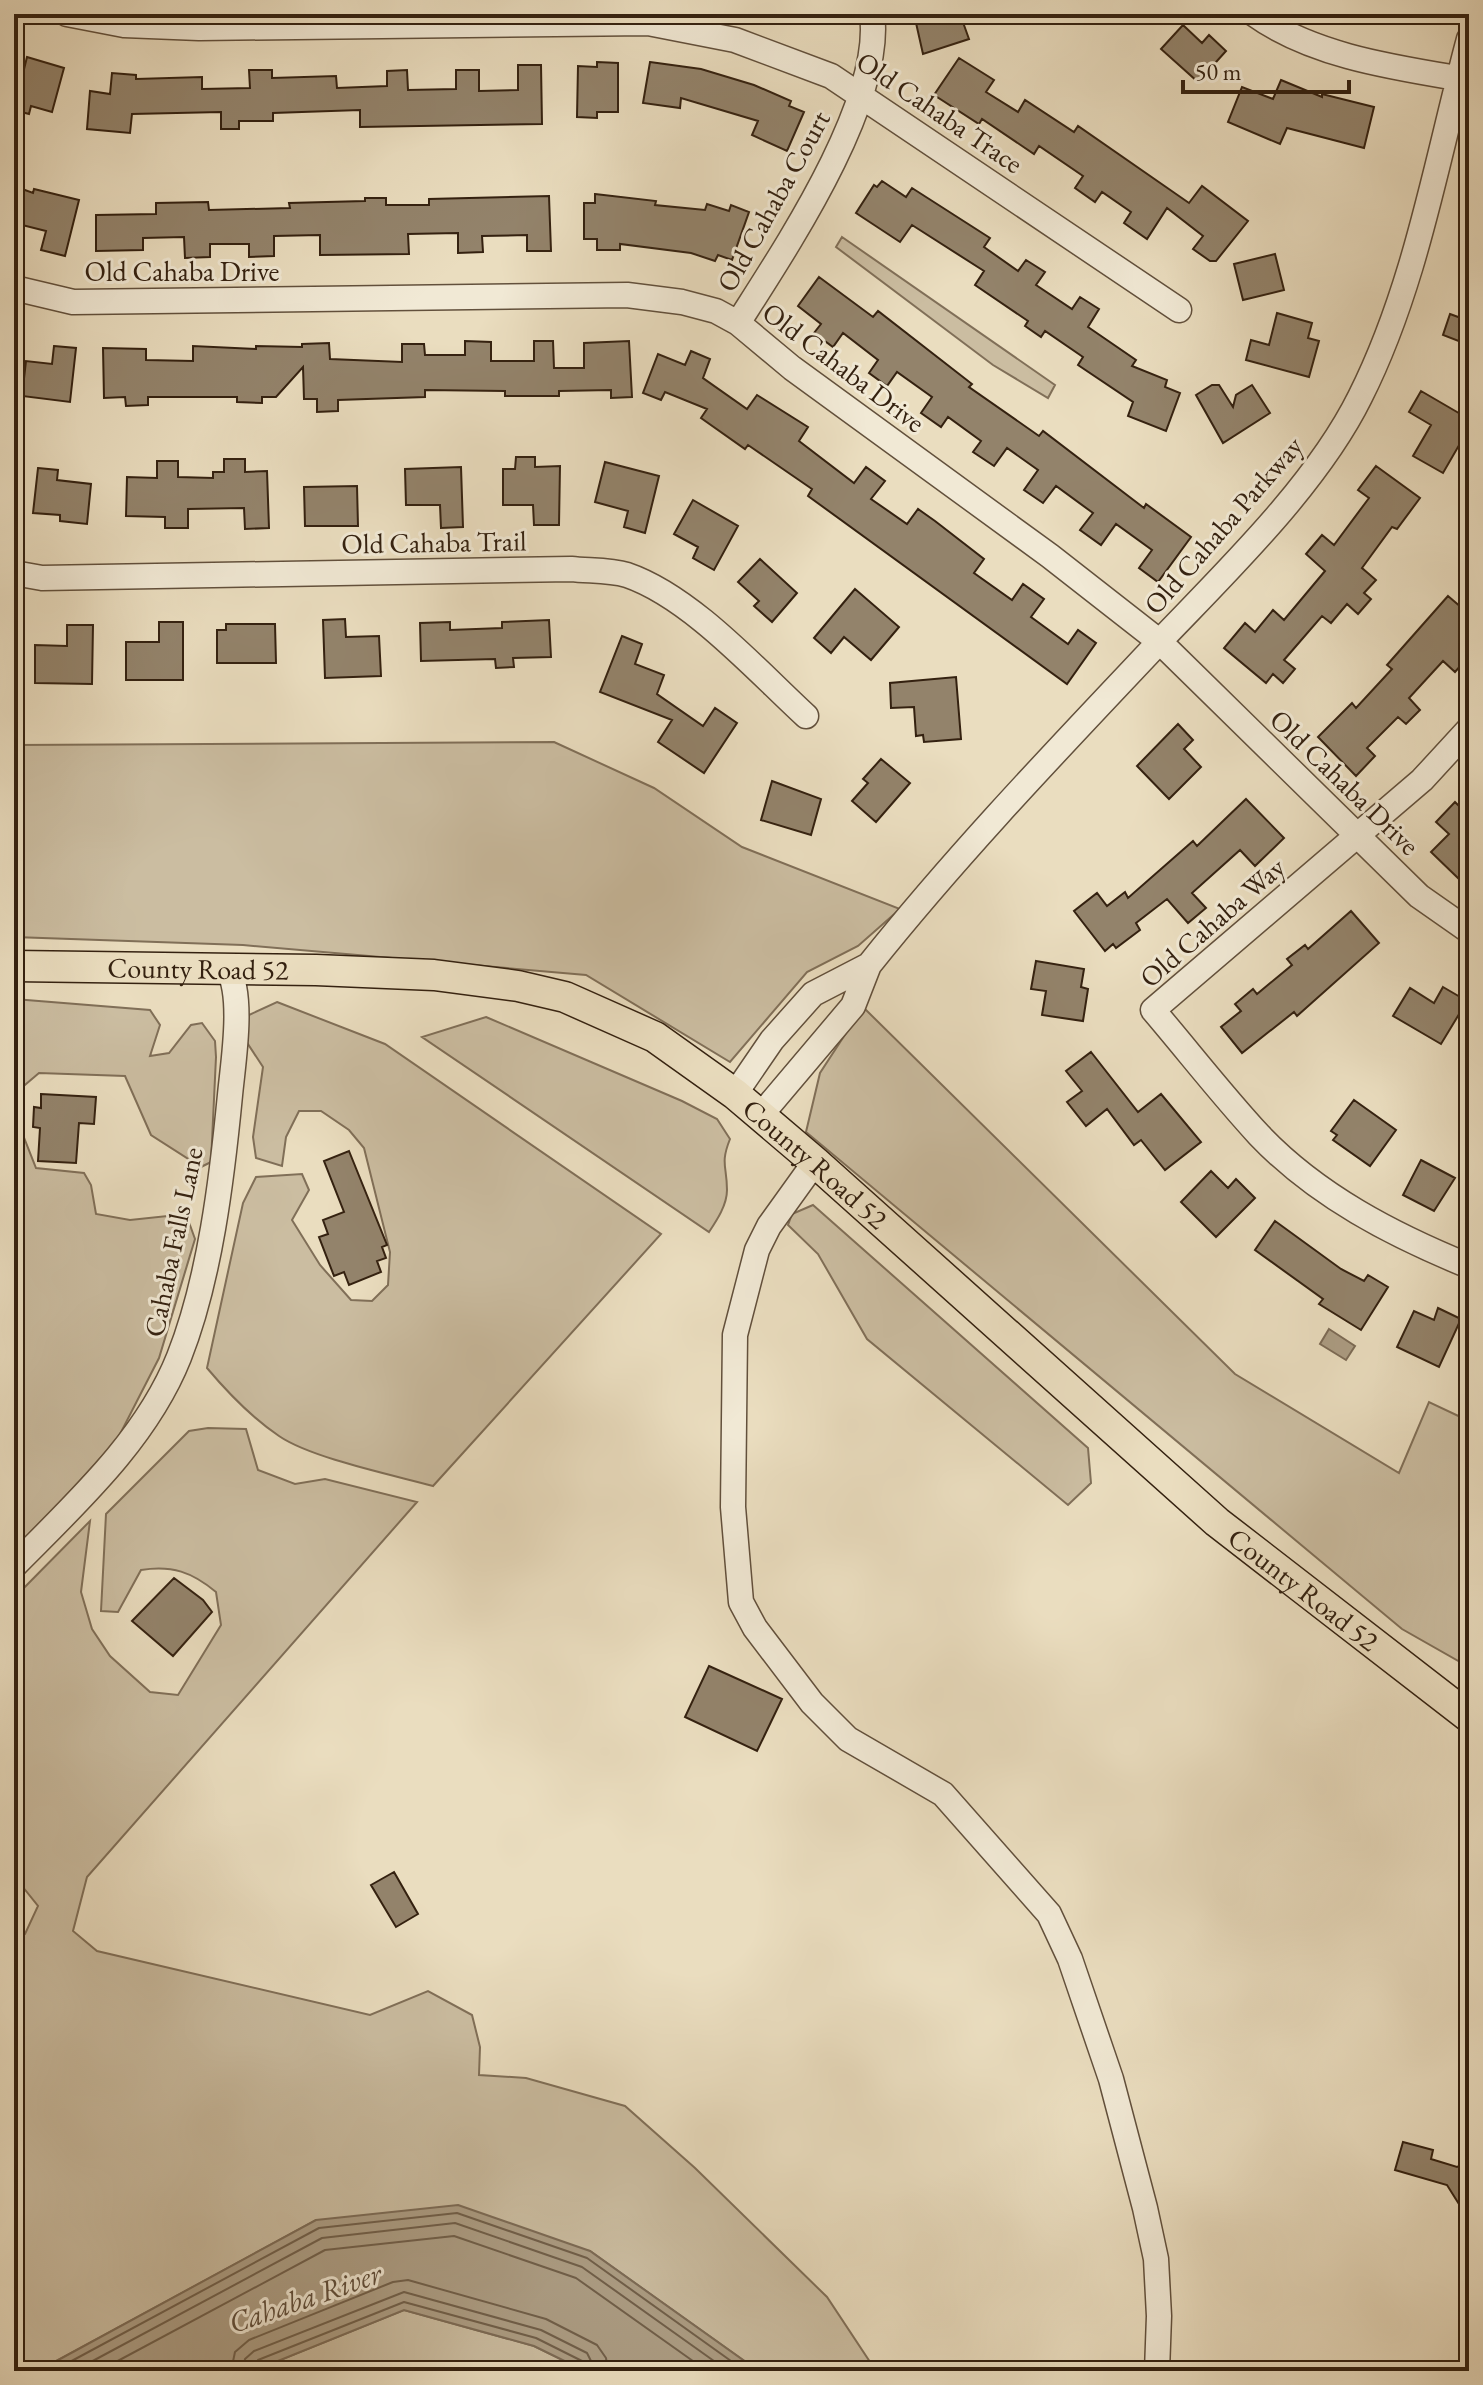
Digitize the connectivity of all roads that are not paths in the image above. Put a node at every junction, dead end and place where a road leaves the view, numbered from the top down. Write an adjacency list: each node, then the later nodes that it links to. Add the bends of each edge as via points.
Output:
1 (67, 14): 6 (street, Old Cahaba Trace, via 124,25 199,28 648,23 706,32 793,59)
2 (872, 14): 6 (street, Old Cahaba Court, via 873,50)
3 (1254, 14): 5 (street, via 1313,45)
4 (1469, 39): 5 (street, Old Cahaba Parkway)
5 (1464, 79): 11 (street, Old Cahaba Parkway, via 1394,325 1359,400 1326,454)
6 (861, 95): 8 (street, Old Cahaba Trace); 9 (street, Old Cahaba Court, via 845,138)
7 (14, 288): 9 (street, Old Cahaba Drive, via 73,302 627,295 682,302)
8 (1179, 310)
9 (738, 323): 11 (street, Old Cahaba Drive)
10 (14, 573): 12 (street, Old Cahaba Trail, via 42,578 571,569 626,575 689,612)
11 (1160, 642): 14 (street, Old Cahaba Drive); 16 (street, Old Cahaba Parkway, via 932,886)
12 (806, 716)
13 (1469, 729): 14 (street, Old Cahaba Way, via 1422,780)
14 (1357, 837): 15 (street, Old Cahaba Drive, via 1419,896); 22 (street, Old Cahaba Way, via 1153,1010 1261,1137 1333,1197 1392,1234)
15 (1469, 931)
16 (869, 965): 19 (street, Old Cahaba Parkway, via 813,994 772,1040); 20 (street, Old Cahaba Parkway, via 853,1006)
17 (14, 966): 18 (main road, County Road 52)
18 (228, 969): 19 (main road, County Road 52, via 434,975 565,997 655,1037); 23 (street, Cahaba Falls Lane, via 235,982 227,1132 194,1312 178,1359 121,1454)
19 (735, 1094): 20 (main road, County Road 52)
20 (760, 1116): 21 (main road, County Road 52)
21 (815, 1162): 24 (main road, County Road 52, via 1157,1472); 25 (street, via 757,1250 735,1335 733,1507 741,1602 812,1703 848,1739 943,1794 1049,1914 1111,2079 1145,2208 1156,2259)
22 (1469, 1266)
23 (14, 1566)
24 (1469, 1717)
25 (1157, 2371)

